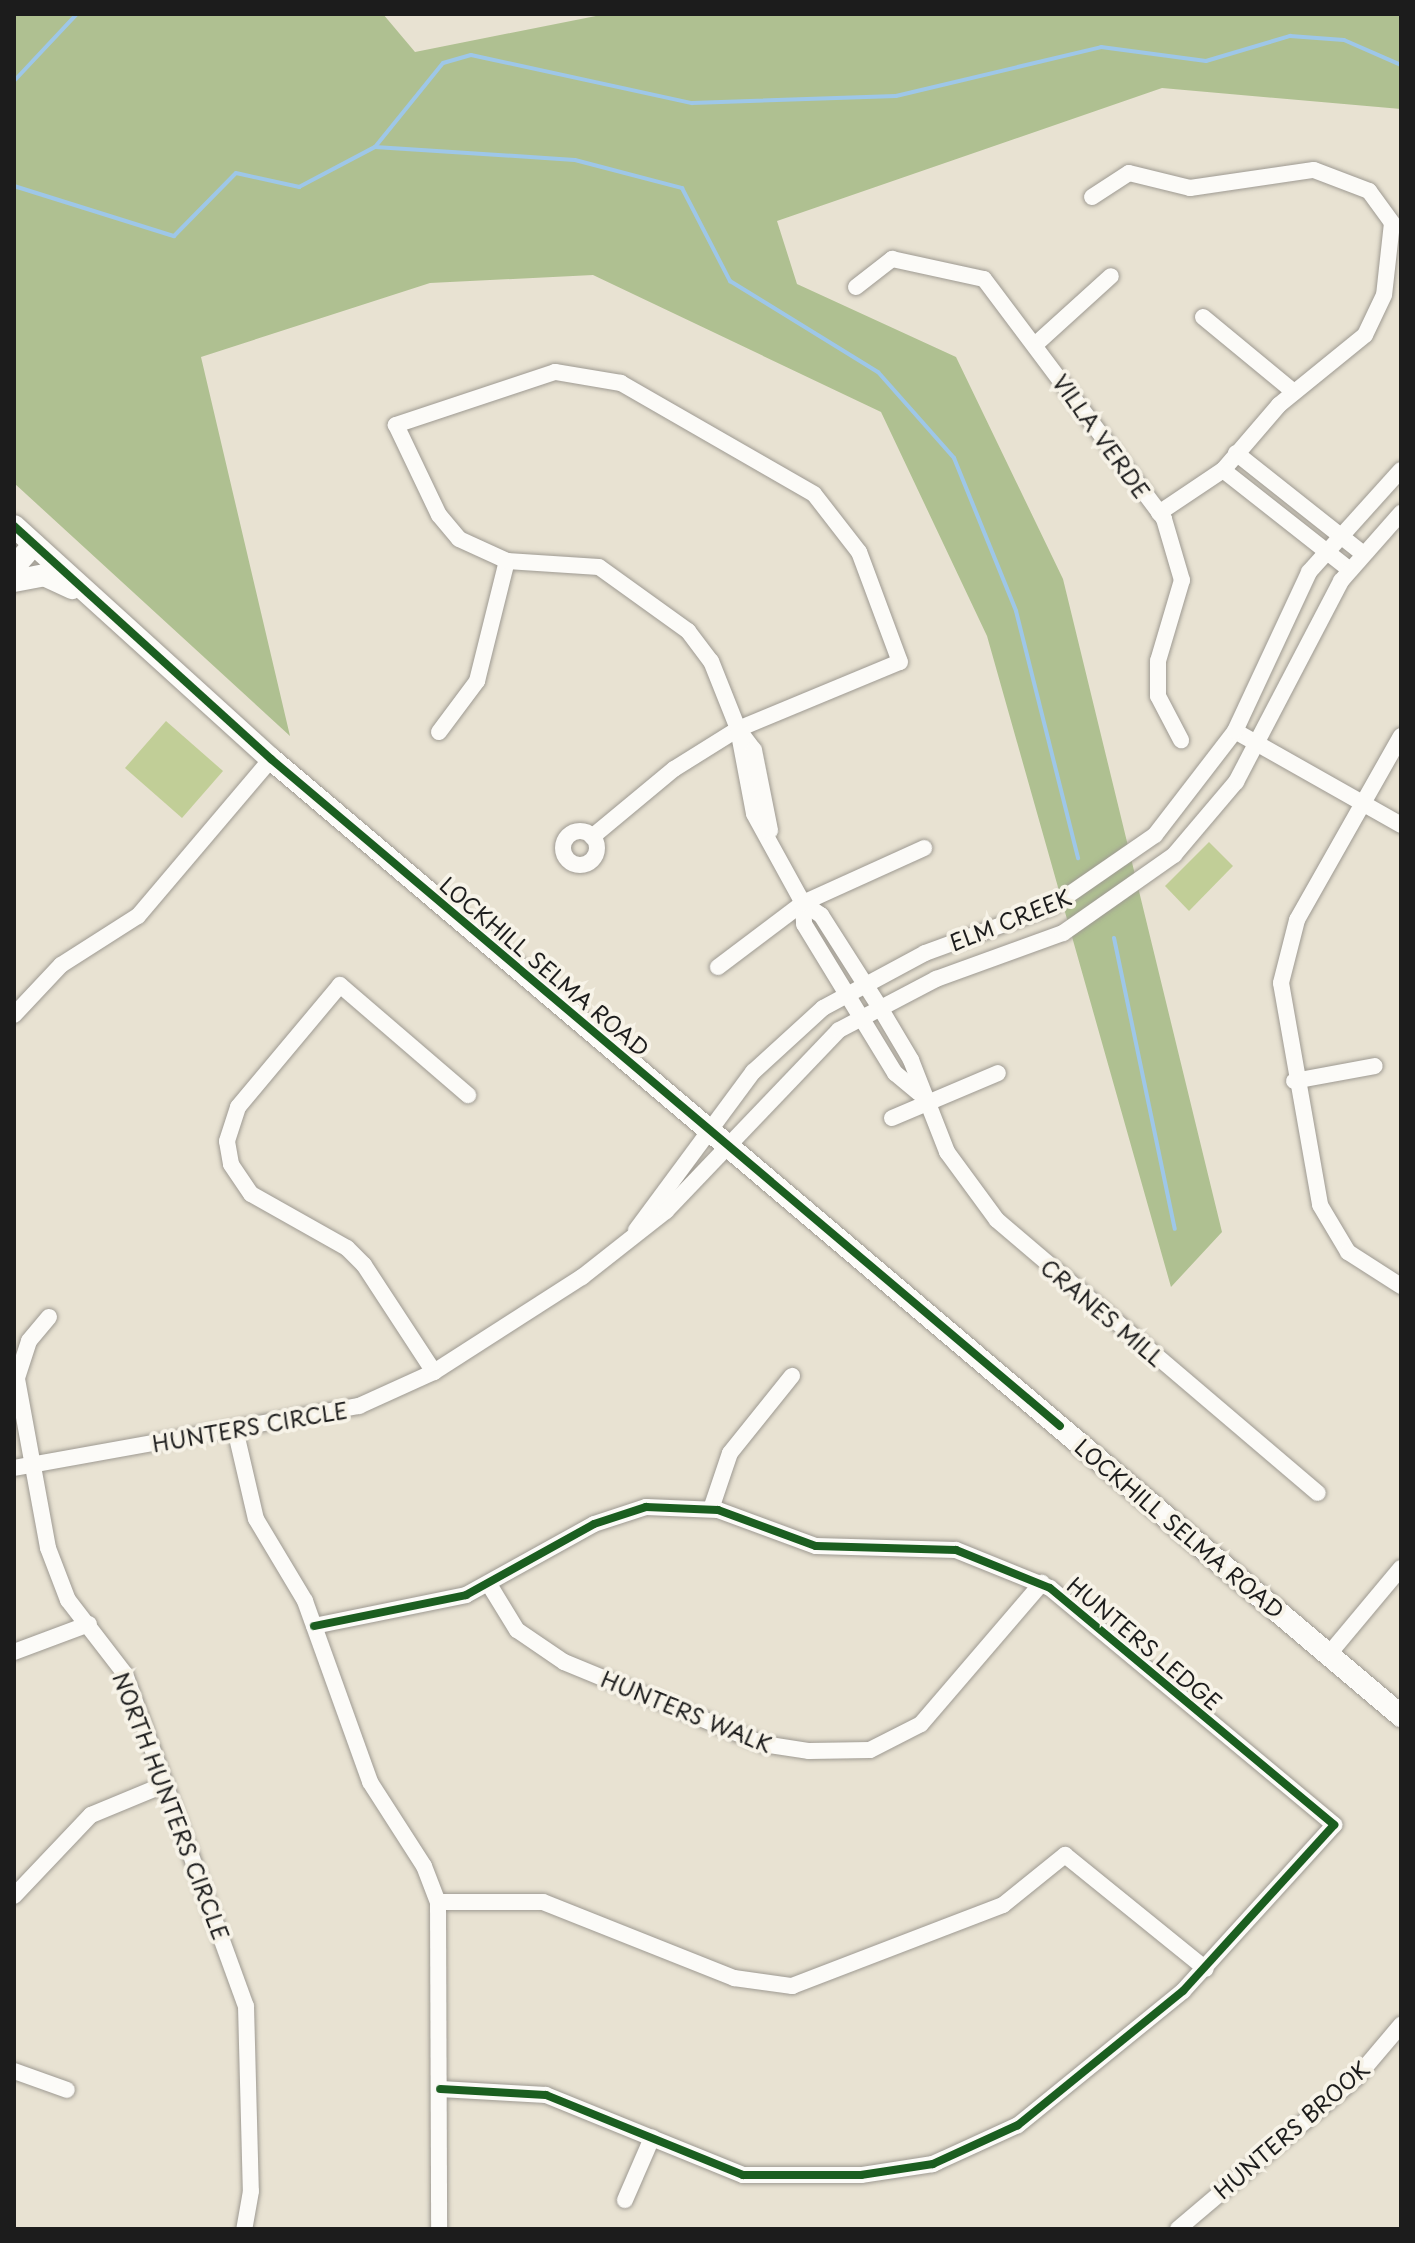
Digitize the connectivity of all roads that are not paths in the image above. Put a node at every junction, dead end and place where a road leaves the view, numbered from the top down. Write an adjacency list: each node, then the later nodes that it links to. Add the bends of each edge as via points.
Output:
1 (1092, 197): 6 (street, via 1129,173 1190,188 1302,169 1369,191 1392,223 1380,306 1349,353)
2 (1111, 276): 5 (street)
3 (856, 287): 5 (street, VILLA VERDE, via 892,259 973,273 995,288)
4 (1203, 317): 6 (street)
5 (1036, 344): 10 (street, VILLA VERDE)
6 (1294, 392): 7 (street)
7 (1236, 453): 8 (street); 13 (street)
8 (1223, 470): 10 (street); 15 (street)
9 (1401, 470): 13 (street, ELM CREEK)
10 (1159, 513): 26 (street, VILLA VERDE, via 1182,580 1158,661 1158,696)
11 (1401, 513): 16 (street, ELM CREEK)
12 (14, 526): 14 (main road, LOCKHILL SELMA ROAD)
13 (1340, 536): 15 (street, ELM CREEK); 16 (street)
14 (34, 544): 18 (main road); 21 (main road, LOCKHILL SELMA ROAD)
15 (1325, 551): 19 (street); 23 (street, ELM CREEK)
16 (1362, 553): 19 (street, ELM CREEK)
17 (507, 561): 22 (street, via 585,563 659,605 711,661); 22 (street, via 468,545 439,515 396,425 538,374 621,383 799,482 826,506 859,552 900,662); 24 (street, via 477,681)
18 (14, 567)
19 (1349, 569): 27 (street, ELM CREEK)
20 (14, 581): 21 (main road, via 55,578)
21 (97, 603): 28 (main road, LOCKHILL SELMA ROAD)
22 (738, 729): 31 (street, via 674,769); 33 (street, via 754,750 770,830)
23 (1235, 731): 27 (street); 35 (street, ELM CREEK, via 1155,835 1083,889)
24 (439, 732)
25 (1401, 736): 29 (street)
26 (1181, 740)
27 (1257, 743): 29 (street); 37 (street, ELM CREEK, via 1207,820 1138,886 1063,933)
28 (271, 759): 38 (street, via 138,916 61,965); 46 (main road, LOCKHILL SELMA ROAD)
29 (1364, 807): 30 (street); 42 (street, via 1285,950 1281,999)
30 (1401, 825)
31 (592, 837)
32 (924, 848): 33 (street)
33 (803, 903): 34 (street); 35 (street, CRANES MILL, via 821,915); 36 (street, CRANES MILL, via 804,924)
34 (718, 967)
35 (862, 983): 36 (street, ELM CREEK); 37 (street, CRANES MILL)
36 (844, 992): 39 (street, CRANES MILL); 46 (street, ELM CREEK, via 772,1052)
37 (879, 1006): 39 (street, ELM CREEK); 44 (street, CRANES MILL, via 911,1060)
38 (14, 1015)
39 (859, 1018): 44 (street, CRANES MILL, via 895,1073); 47 (street, ELM CREEK, via 793,1072)
40 (1375, 1066): 42 (street)
41 (998, 1073): 44 (street)
42 (1294, 1081): 49 (street, via 1325,1218 1358,1261)
43 (468, 1095): 51 (street, via 340,985 238,1107 227,1141 231,1164 270,1210 347,1248)
44 (921, 1097): 45 (street); 56 (street, CRANES MILL, via 960,1173 997,1220)
45 (892, 1118)
46 (708, 1126): 47 (main road, LOCKHILL SELMA ROAD); 48 (street, HUNTERS CIRCLE)
47 (728, 1144): 48 (street, HUNTERS CIRCLE); 64 (main road, LOCKHILL SELMA ROAD)
48 (631, 1238): 51 (street, HUNTERS CIRCLE, via 582,1277)
49 (1401, 1286)
50 (49, 1317): 54 (street, NORTH HUNTERS CIRCLE, via 29,1341 17,1379)
51 (434, 1372): 53 (street, HUNTERS CIRCLE, via 359,1406)
52 (792, 1376): 57 (street, via 730,1453)
53 (235, 1429): 54 (street, HUNTERS CIRCLE); 62 (street, via 251,1506)
54 (32, 1464): 55 (street, HUNTERS CIRCLE); 61 (street, NORTH HUNTERS CIRCLE, via 55,1578)
55 (14, 1468)
56 (1318, 1493)
57 (711, 1509): 59 (street, HUNTERS LEDGE, via 816,1546 956,1550); 60 (street, HUNTERS LEDGE, via 665,1505 611,1516)
58 (1401, 1568): 64 (street)
59 (1042, 1583): 60 (street, HUNTERS WALK, via 921,1724 870,1750 809,1751 763,1744 564,1662 517,1630); 69 (street, HUNTERS LEDGE, via 1334,1825)
60 (490, 1586): 62 (street, HUNTERS LEDGE)
61 (89, 1624): 63 (street); 66 (street, NORTH HUNTERS CIRCLE, via 125,1674)
62 (314, 1626): 68 (street, via 370,1782 424,1866)
63 (14, 1652)
64 (1329, 1654): 65 (main road, LOCKHILL SELMA ROAD)
65 (1401, 1716)
66 (166, 1784): 67 (street, via 91,1815); 76 (street, NORTH HUNTERS CIRCLE, via 246,2006 251,2176)
67 (14, 1896)
68 (438, 1902): 69 (street, via 543,1902 734,1978 792,1986 1003,1905 1065,1855); 72 (street)
69 (1206, 1969): 74 (street, via 1018,2125 933,2164 760,2177 711,2166)
70 (1401, 2025): 78 (street, HUNTERS BROOK, via 1356,2078)
71 (14, 2071): 73 (street)
72 (440, 2089): 74 (street, via 530,2092); 77 (street)
73 (67, 2090)
74 (652, 2138): 75 (street)
75 (625, 2200)
76 (244, 2229)
77 (439, 2229)
78 (1178, 2229)

